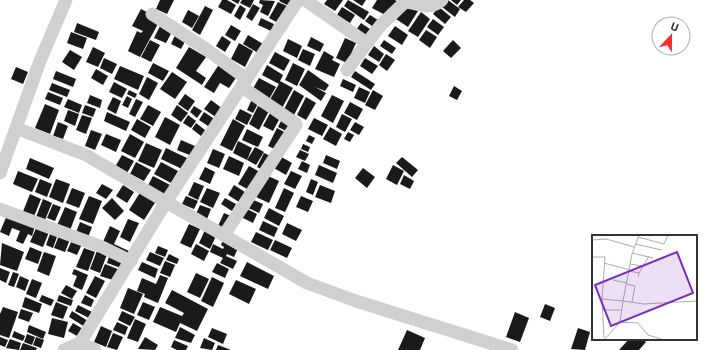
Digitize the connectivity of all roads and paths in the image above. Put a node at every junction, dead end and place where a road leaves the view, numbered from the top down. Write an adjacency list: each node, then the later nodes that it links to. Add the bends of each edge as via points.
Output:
1 (66, 0): 10 (street, via 40,61)
2 (298, 0): 9 (street)
3 (305, 0): 7 (street)
4 (442, 0): 5 (street, via 433,6)
5 (404, 1): 7 (street)
6 (152, 14): 9 (street, via 206,49)
7 (367, 43): 8 (street)
8 (347, 70)
9 (244, 83): 12 (street); 14 (street, via 296,125)
10 (16, 128): 11 (street); 12 (street, via 86,155)
11 (0, 173)
12 (166, 202): 14 (street); 15 (street)
13 (0, 209): 15 (street, via 102,247)
14 (224, 235): 19 (street, via 307,283)
15 (131, 261): 16 (street)
16 (80, 343): 17 (street); 18 (street)
17 (64, 350)
18 (95, 350)
19 (512, 350)

